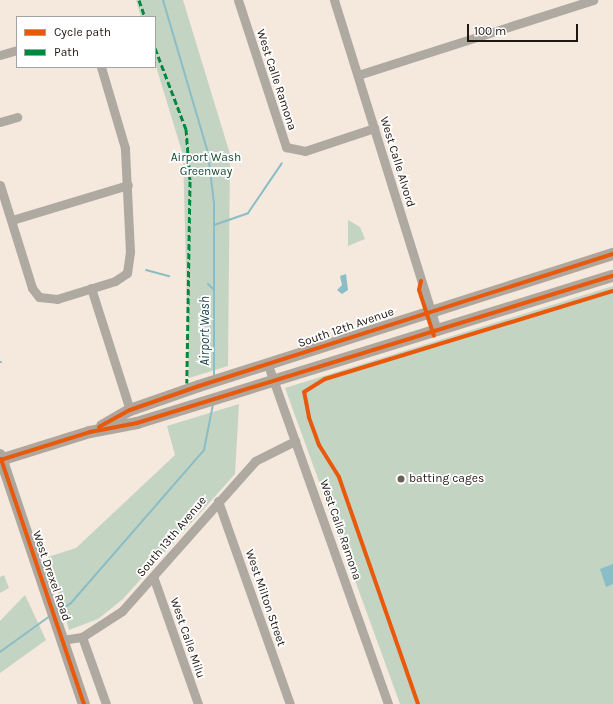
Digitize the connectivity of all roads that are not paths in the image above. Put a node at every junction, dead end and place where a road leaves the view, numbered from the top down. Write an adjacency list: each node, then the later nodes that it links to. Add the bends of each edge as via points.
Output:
1 (238, 0): 10 (street, West Calle Ramona, via 288,153 305,151)
2 (334, 0): 7 (street, West Calle Alvord)
3 (593, 0): 7 (street)
4 (16, 50): 5 (street)
5 (0, 55)
6 (101, 68): 12 (street, via 125,148)
7 (358, 75): 10 (street, West Calle Alvord)
8 (17, 117): 9 (street)
9 (0, 122)
10 (374, 128): 17 (street, West Calle Alvord)
11 (0, 185): 13 (street)
12 (128, 185): 13 (street); 16 (street, via 130,266 122,278)
13 (12, 220): 16 (street, via 32,288 38,299 57,299)
14 (613, 254): 17 (main road, South 12th Avenue)
15 (613, 276): 18 (main road, South 12th Avenue)
16 (91, 288): 21 (street)
17 (431, 311): 18 (street, West Calle Alvord); 19 (main road, South 12th Avenue)
18 (437, 330): 20 (main road, South 12th Avenue)
19 (268, 365): 20 (street, West Calle Ramona); 21 (main road, South 12th Avenue)
20 (274, 381): 22 (main road, South 12th Avenue, via 137,423); 23 (street, West Calle Ramona)
21 (130, 410): 22 (main road, South 12th Avenue)
22 (90, 432): 24 (main road, South 12th Avenue)
23 (295, 441): 25 (street, South 13th Avenue, via 254,461); 33 (street, West Calle Ramona)
24 (0, 458): 28 (main road, West Drexel Road)
25 (218, 501): 26 (street, South 13th Avenue); 32 (street, West Milton Street)
26 (154, 579): 27 (street, South 13th Avenue, via 122,611); 31 (street, West Calle Milu)
27 (82, 637): 28 (street, South 13th Avenue); 30 (street)
28 (62, 640): 29 (main road, West Drexel Road)
29 (84, 704)
30 (106, 704)
31 (198, 704)
32 (290, 704)
33 (388, 704)

